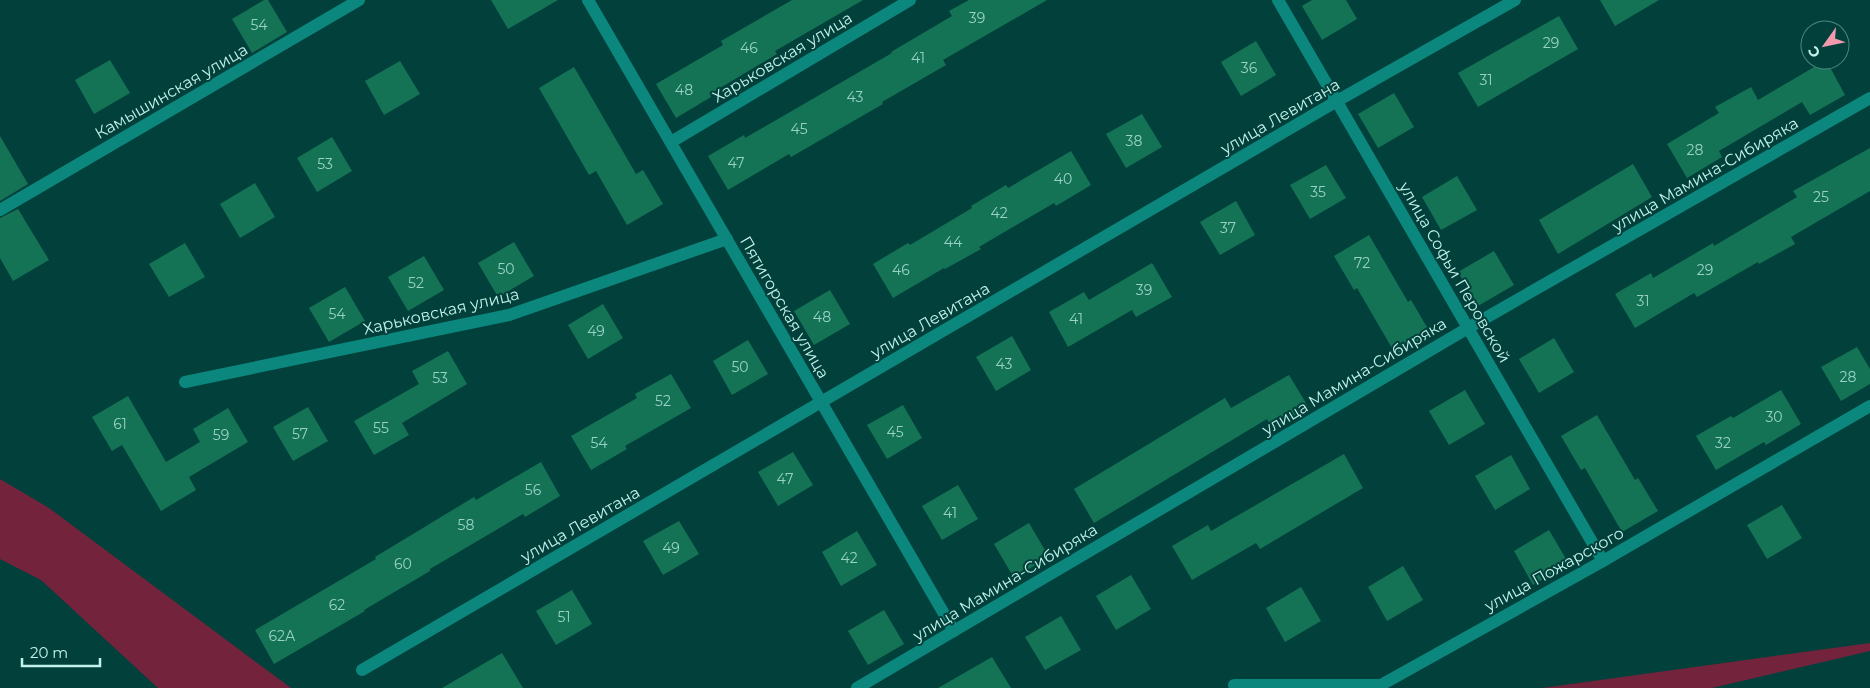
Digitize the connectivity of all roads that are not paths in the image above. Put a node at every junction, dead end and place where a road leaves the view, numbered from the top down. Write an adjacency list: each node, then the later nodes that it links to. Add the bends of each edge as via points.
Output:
1 (359, 0): 9 (street, Камышинская улица)
2 (588, 0): 8 (street, Пятигорская улица)
3 (910, 0): 8 (street, Харьковская улица)
4 (1278, 0): 7 (street, улица Софьи Перовской)
5 (1515, 0): 7 (street, улица Левитана)
6 (1870, 98): 11 (street, улица Мамина-Сибиряка)
7 (1337, 101): 11 (street, улица Софьи Перовской); 13 (street, улица Левитана)
8 (671, 142): 10 (street, Пятигорская улица)
9 (0, 210)
10 (727, 239): 12 (street, Харьковская улица, via 509,315); 13 (street, Пятигорская улица)
11 (1468, 328): 15 (street, улица Софьи Перовской); 16 (street, улица Мамина-Сибиряка)
12 (185, 382)
13 (821, 403): 16 (street, Пятигорская улица); 17 (street, улица Левитана)
14 (1870, 406): 15 (street, улица Пожарского)
15 (1603, 561): 18 (street, улица Пожарского, via 1380,685)
16 (954, 631): 19 (street, улица Мамина-Сибиряка)
17 (362, 670)
18 (1234, 685)
19 (857, 688)

